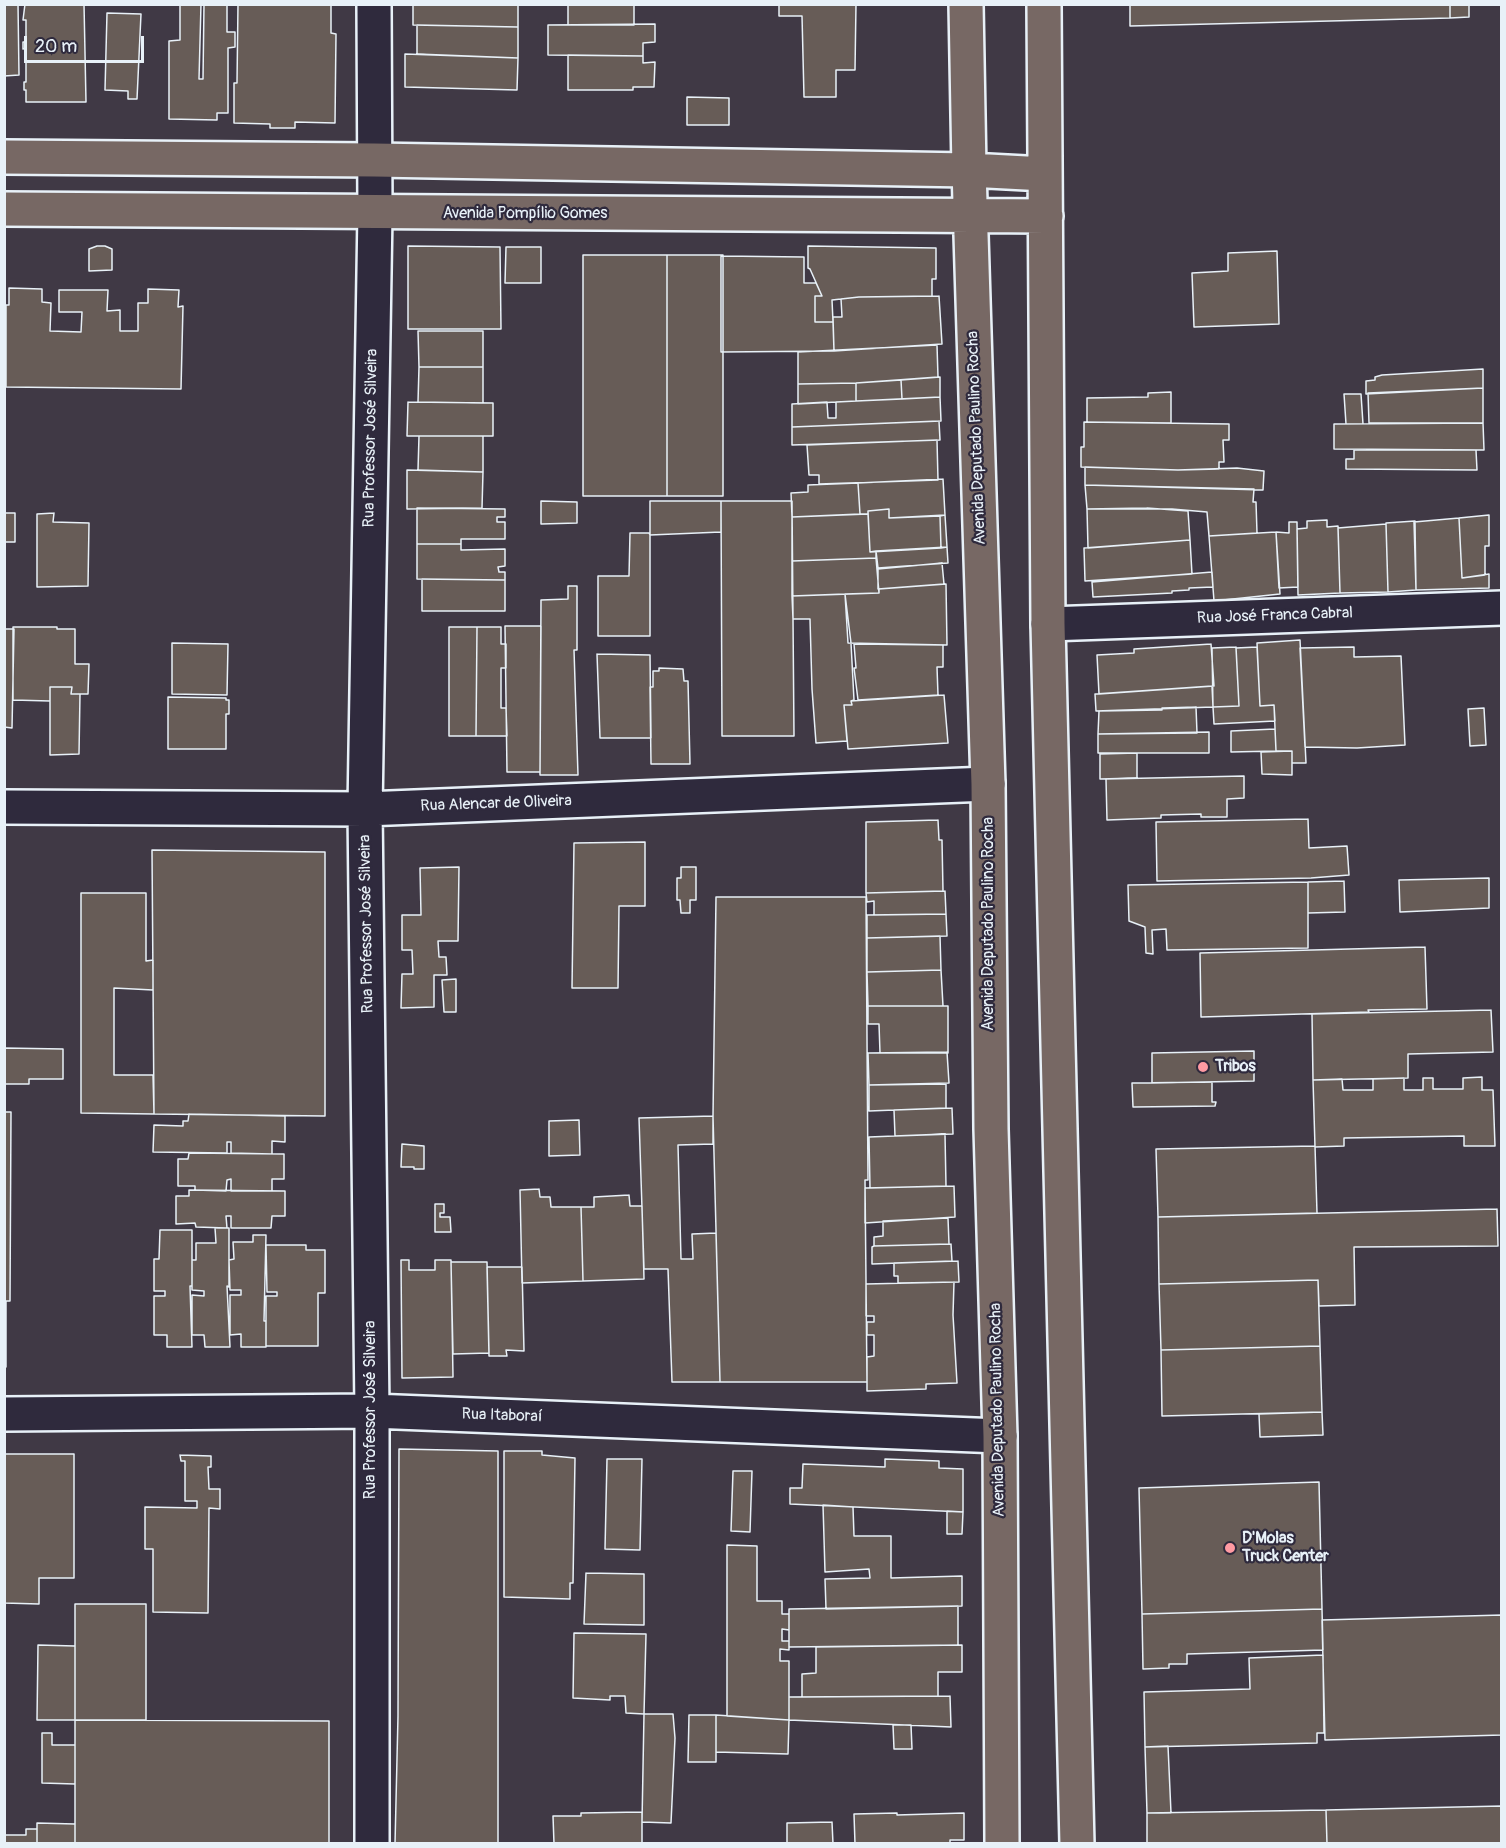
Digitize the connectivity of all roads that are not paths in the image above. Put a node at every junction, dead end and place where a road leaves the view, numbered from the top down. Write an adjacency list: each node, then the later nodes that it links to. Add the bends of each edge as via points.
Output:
1 (374, 4): 5 (street, Rua Professor José Silveira)
2 (966, 4): 6 (main road, Avenida Deputado Paulino Rocha)
3 (1044, 4): 7 (main road)
4 (4, 157): 5 (main road)
5 (374, 160): 6 (main road); 9 (street, Rua Professor José Silveira)
6 (969, 170): 7 (main road); 11 (main road, Avenida Deputado Paulino Rocha)
7 (1045, 174): 10 (main road)
8 (4, 209): 9 (main road, Avenida Pompílio Gomes)
9 (375, 213): 11 (main road, Avenida Pompílio Gomes); 16 (street, Rua Professor José Silveira)
10 (1046, 216): 11 (main road, Avenida Pompílio Gomes); 13 (main road)
11 (970, 217): 14 (main road, Avenida Deputado Paulino Rocha)
12 (1502, 608): 13 (street, Rua José Franca Cabral)
13 (1048, 624): 22 (main road)
14 (988, 784): 16 (street, Rua Alencar de Oliveira); 19 (main road, Avenida Deputado Paulino Rocha, via 991,1129)
15 (4, 807): 16 (street, Rua Alencar de Oliveira)
16 (365, 809): 17 (street, Rua Professor José Silveira)
17 (372, 1411): 18 (street, Rua Itaboraí); 19 (street, Rua Itaboraí); 20 (street, Rua Professor José Silveira)
18 (4, 1414)
19 (1000, 1436): 21 (main road, Avenida Deputado Paulino Rocha)
20 (372, 1844)
21 (1002, 1844)
22 (1077, 1844)

